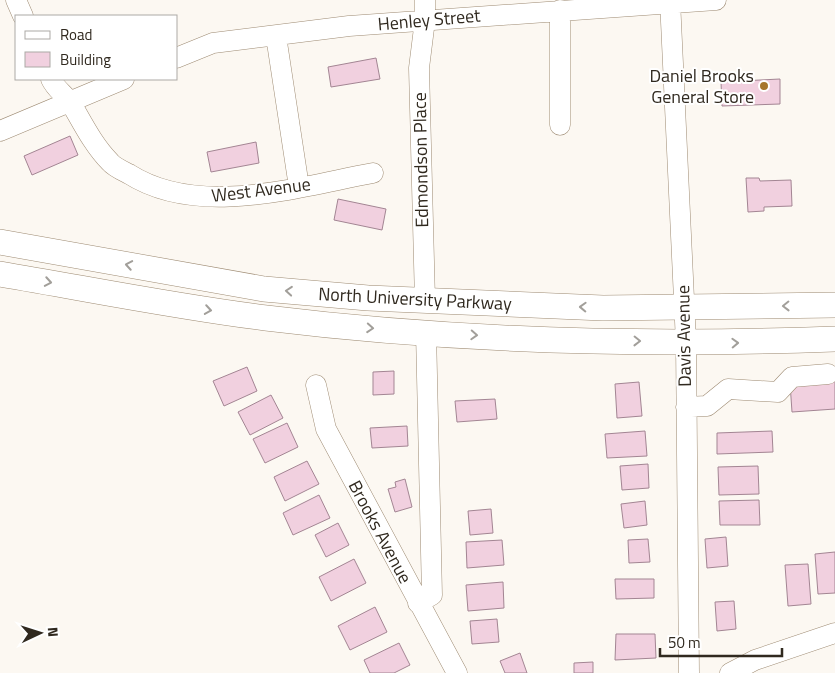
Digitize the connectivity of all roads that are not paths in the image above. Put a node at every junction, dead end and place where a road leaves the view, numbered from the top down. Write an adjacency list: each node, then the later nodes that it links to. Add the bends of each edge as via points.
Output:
1 (16, 0): 6 (street)
2 (425, 0): 7 (street, Edmondson Place)
3 (716, 0): 4 (street, Henley Street)
4 (670, 1): 5 (street, Henley Street); 21 (street, Davis Avenue)
5 (560, 10): 7 (street, Henley Street); 13 (street)
6 (23, 15)
7 (425, 20): 8 (street, Henley Street); 19 (street, Edmondson Place, via 419,68)
8 (276, 36): 9 (street, Henley Street, via 214,42); 16 (street)
9 (178, 57)
10 (52, 80): 12 (street, West Avenue)
11 (122, 80): 12 (street)
12 (69, 101): 14 (street); 16 (street, West Avenue, via 110,163 144,184 195,197 239,196)
13 (560, 125)
14 (0, 131)
15 (373, 173): 16 (street, West Avenue)
16 (299, 186)
17 (0, 242): 19 (main road, North University Parkway, one-way to 17, via 264,289)
18 (0, 274): 22 (main road, North University Parkway, one-way to 22, via 266,318)
19 (425, 301): 21 (main road, North University Parkway, one-way to 19, via 603,308)
20 (835, 305): 21 (main road, North University Parkway, one-way to 21)
21 (684, 307): 24 (street, Davis Avenue)
22 (426, 332): 24 (main road, North University Parkway, one-way to 24); 28 (street, via 432,594)
23 (835, 339): 24 (main road, North University Parkway, one-way to 23)
24 (686, 342): 27 (street, Davis Avenue)
25 (828, 374): 27 (street, via 792,377 778,392 728,389 707,406)
26 (316, 385): 28 (street, Brooks Avenue, via 326,429)
27 (686, 407): 31 (street, Davis Avenue)
28 (418, 603): 30 (street, Brooks Avenue)
29 (835, 633): 32 (street, via 755,660)
30 (457, 673)
31 (689, 673)
32 (730, 673)

